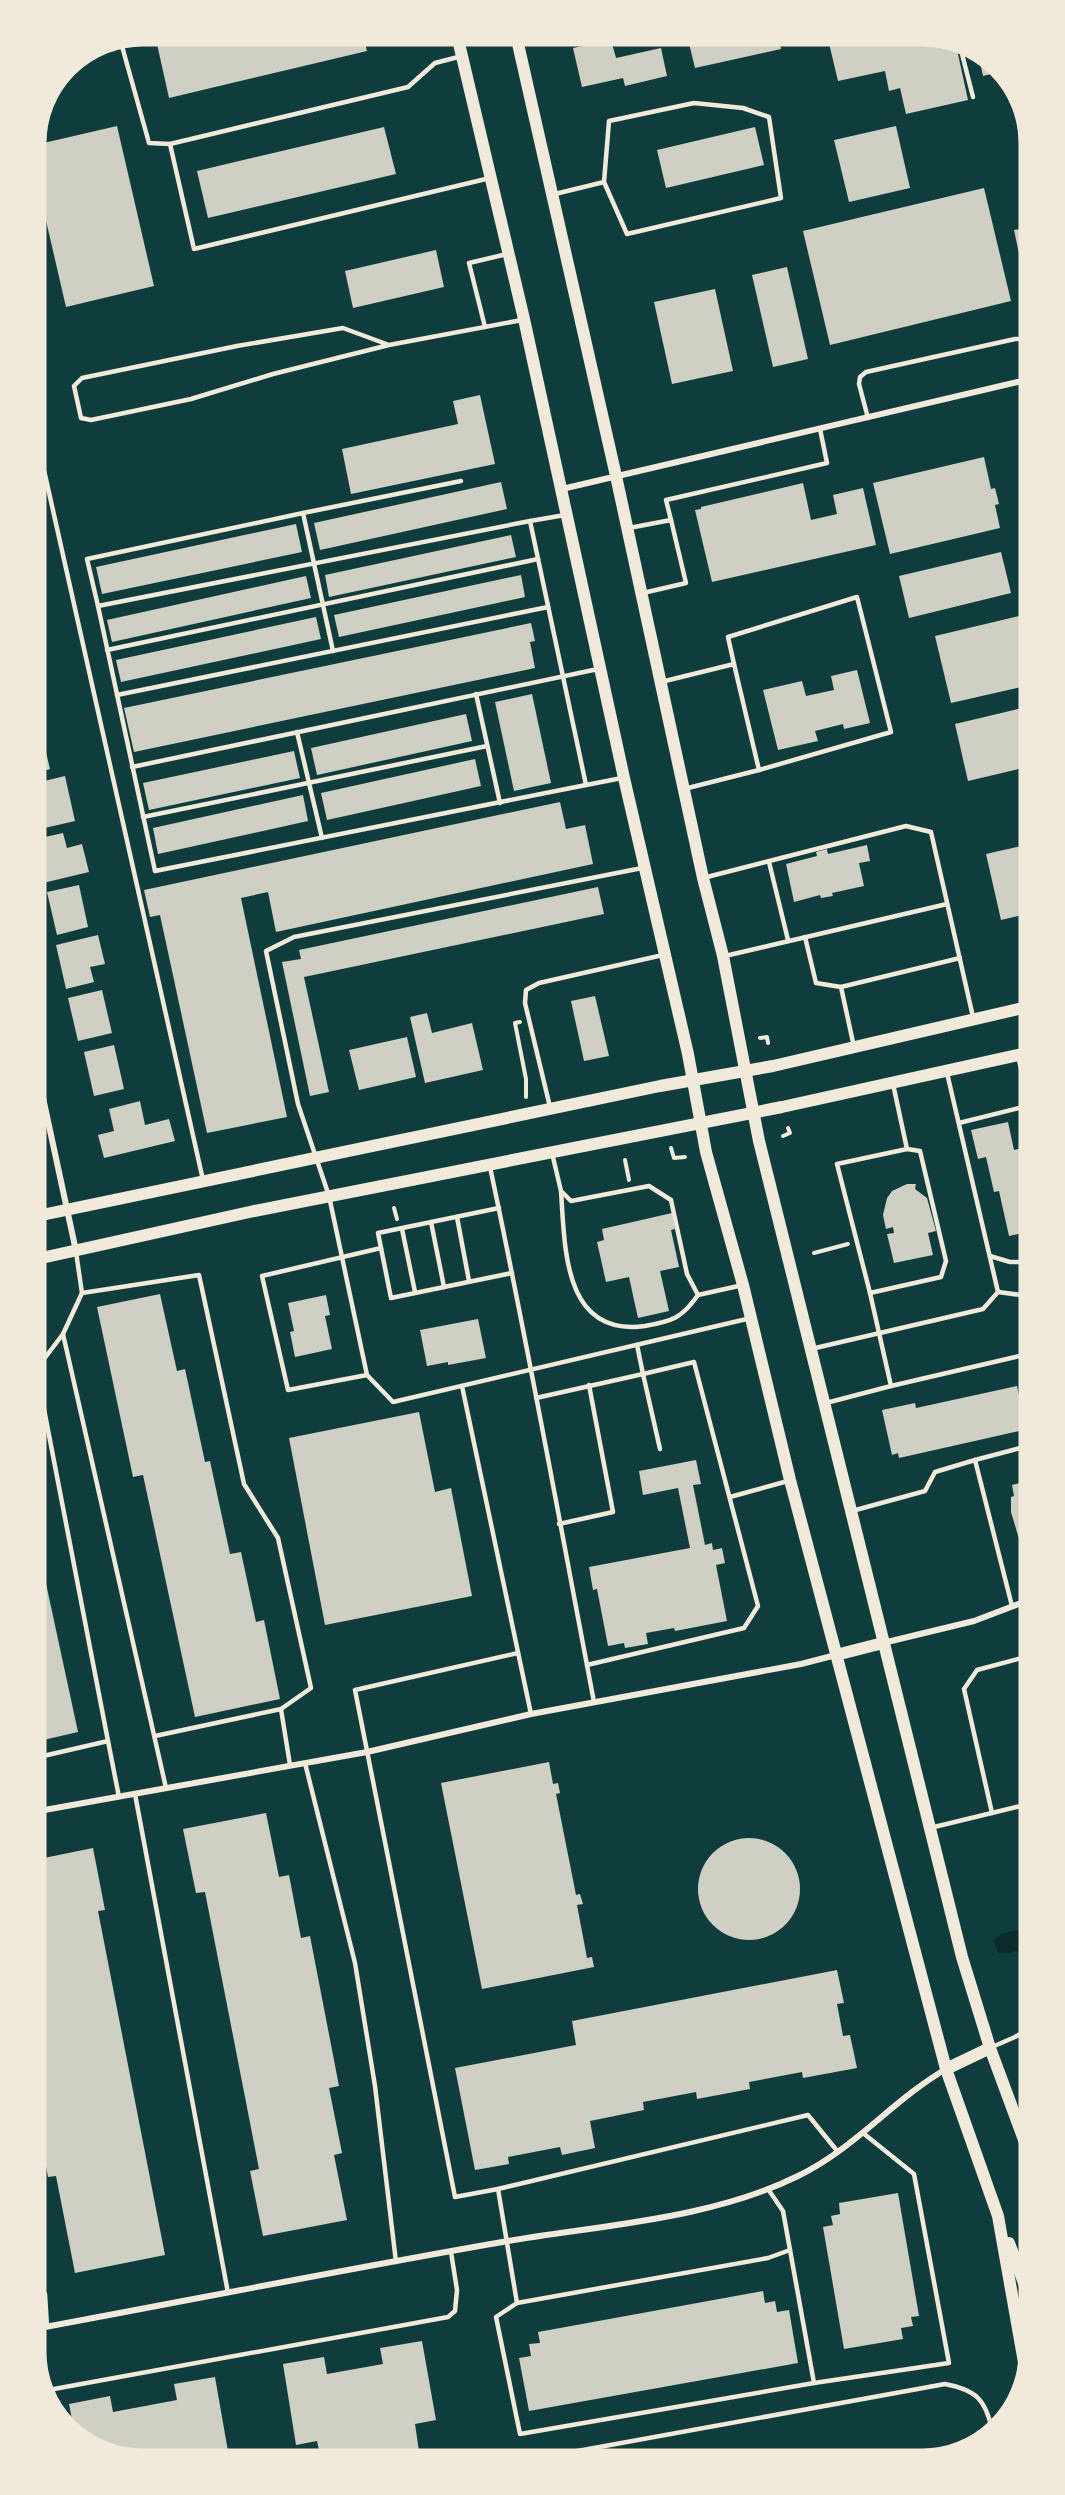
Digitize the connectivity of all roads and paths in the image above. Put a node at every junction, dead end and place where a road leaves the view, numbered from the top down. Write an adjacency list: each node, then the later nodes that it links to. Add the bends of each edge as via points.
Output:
1 (459, 45): 5 (main road)
2 (518, 45): 10 (main road)
3 (122, 48): 7 (lane, via 148,143)
4 (962, 53): 6 (lane)
5 (462, 56): 7 (lane, via 435,63 408,87); 8 (main road)
6 (973, 97)
7 (170, 144): 8 (lane, via 194,249)
8 (491, 177): 11 (main road)
9 (604, 182): 9 (lane, via 627,234 781,198 769,117 743,108 694,103 609,121); 10 (lane)
10 (552, 195): 20 (main road)
11 (509, 254): 12 (main road); 13 (lane, via 470,262)
12 (524, 319): 13 (lane); 22 (main road)
13 (485, 327): 15 (lane)
14 (1020, 339): 17 (lane, via 866,372 860,377 860,384)
15 (389, 345): 15 (lane, via 191,399 91,420 81,418 74,386 81,378 343,328)
16 (1020, 381): 17 (street)
17 (868, 418): 18 (street)
18 (820, 429): 20 (street); 25 (lane, via 827,463 666,500)
19 (45, 474): 90 (lane)
20 (616, 476): 22 (street); 27 (main road)
21 (460, 481): 23 (lane)
22 (562, 489): 24 (main road)
23 (303, 513): 29 (lane); 32 (lane, via 87,559)
24 (567, 514): 26 (lane); 37 (main road)
25 (671, 520): 27 (lane); 30 (lane, via 686,583)
26 (530, 521): 28 (lane); 29 (lane)
27 (628, 528): 30 (main road)
28 (538, 559): 31 (lane); 33 (lane)
29 (315, 563): 31 (lane); 32 (lane)
30 (642, 593): 39 (main road)
31 (322, 605): 34 (lane); 35 (lane)
32 (98, 606): 34 (lane)
33 (548, 607): 35 (lane); 38 (lane)
34 (107, 650): 41 (lane)
35 (333, 651): 41 (lane)
36 (735, 664): 39 (lane); 45 (lane); 45 (lane, via 728,637 857,597 891,732)
37 (601, 668): 38 (lane); 46 (main road)
38 (563, 676): 40 (lane); 48 (lane)
39 (661, 682): 49 (main road)
40 (477, 694): 42 (lane); 43 (lane)
41 (117, 695): 44 (lane)
42 (297, 732): 44 (lane); 47 (lane)
43 (487, 746): 47 (lane); 50 (lane)
44 (132, 767): 51 (lane)
45 (759, 770): 49 (lane)
46 (624, 778): 48 (lane); 54 (main road)
47 (310, 783): 51 (lane); 52 (lane)
48 (586, 785): 50 (lane)
49 (684, 789): 55 (main road)
50 (500, 803): 52 (lane)
51 (143, 818): 52 (lane, via 154,871)
52 (322, 838)
53 (769, 862): 55 (lane); 56 (lane, via 906,826 931,832); 58 (lane)
54 (645, 867): 59 (main road); 86 (lane, via 294,937 266,951 298,1104)
55 (704, 878): 60 (main road)
56 (947, 904): 57 (lane); 61 (lane)
57 (805, 937): 58 (lane); 62 (lane, via 816,983)
58 (788, 940): 60 (lane)
59 (665, 954): 64 (lane, via 539,983 526,990); 72 (main road)
60 (723, 956): 71 (main road)
61 (960, 958): 62 (lane); 65 (lane)
62 (841, 987): 68 (lane)
63 (1020, 1009): 65 (main road)
64 (529, 1020): 74 (path, via 514,1023); 77 (lane)
65 (974, 1020): 68 (main road)
66 (760, 1038): 67 (path, via 767,1037)
67 (768, 1043)
68 (855, 1047): 71 (main road)
69 (1020, 1054): 70 (main road)
70 (946, 1070): 73 (main road); 80 (lane)
71 (746, 1071): 72 (main road); 78 (main road)
72 (694, 1080): 77 (main road); 79 (main road)
73 (892, 1082): 78 (main road); 84 (lane)
74 (526, 1097)
75 (45, 1106): 95 (street)
76 (1020, 1108): 80 (lane)
77 (551, 1110): 86 (main road)
78 (754, 1113): 79 (main road); 122 (main road)
79 (701, 1122): 85 (main road); 110 (main road)
80 (959, 1123): 104 (lane)
81 (788, 1128): 82 (path, via 790,1133)
82 (783, 1136)
83 (671, 1148): 87 (path, via 674,1158)
84 (907, 1149): 100 (lane, via 837,1164); 115 (lane, via 920,1151 946,1260 941,1277)
85 (551, 1152): 89 (main road); 92 (lane)
86 (317, 1157): 90 (main road); 93 (lane)
87 (685, 1157)
88 (625, 1160): 91 (path)
89 (489, 1164): 93 (main road); 94 (lane)
90 (204, 1182): 95 (main road)
91 (631, 1190): 92 (lane, via 571,1201); 116 (lane, via 649,1186 671,1200 687,1274)
92 (561, 1191): 116 (lane, via 567,1265 584,1307 603,1320 630,1328 663,1323 685,1313)
93 (329, 1196): 102 (main road); 105 (lane)
94 (499, 1208): 97 (lane); 108 (lane)
95 (68, 1210): 96 (main road); 102 (street)
96 (45, 1214)
97 (457, 1217): 98 (lane); 109 (lane)
98 (431, 1222): 99 (lane); 111 (lane)
99 (402, 1229): 101 (lane, via 378,1233); 112 (lane)
100 (857, 1242): 103 (path); 115 (lane)
101 (381, 1248): 105 (lane); 112 (lane, via 391,1298)
102 (76, 1252): 106 (main road); 114 (lane)
103 (814, 1253)
104 (990, 1256): 107 (lane); 113 (lane)
105 (341, 1257): 127 (lane); 127 (lane, via 262,1276 288,1390)
106 (45, 1258)
107 (1020, 1262)
108 (512, 1273): 109 (lane); 125 (lane)
109 (469, 1281): 111 (lane)
110 (742, 1285): 116 (lane); 118 (main road)
111 (444, 1287): 112 (lane)
112 (415, 1292)
113 (998, 1292): 117 (lane); 120 (lane, via 983,1309)
114 (82, 1293): 119 (lane); 149 (lane, via 199,1275 244,1484 278,1538 310,1688)
115 (870, 1293): 120 (lane)
116 (698, 1295)
117 (1020, 1295)
118 (751, 1318): 121 (lane); 137 (main road)
119 (63, 1334): 124 (lane); 151 (lane)
120 (879, 1335): 122 (lane); 130 (lane)
121 (636, 1345): 125 (lane); 126 (lane)
122 (811, 1349): 132 (main road)
123 (1020, 1356): 130 (lane)
124 (45, 1357)
125 (532, 1370): 129 (lane); 131 (lane)
126 (643, 1374): 128 (lane); 135 (lane); 138 (lane, via 694,1362)
127 (367, 1375): 129 (lane, via 393,1402)
128 (589, 1385): 131 (lane); 140 (lane, via 613,1512)
129 (462, 1386): 144 (lane)
130 (891, 1386): 132 (lane)
131 (536, 1398): 140 (lane)
132 (823, 1403): 139 (main road)
133 (45, 1414): 152 (lane)
134 (1020, 1448): 136 (lane)
135 (660, 1449)
136 (975, 1460): 139 (lane, via 935,1472 925,1491); 142 (lane)
137 (790, 1480): 138 (lane); 145 (main road)
138 (730, 1497): 147 (lane, via 758,1606 744,1628)
139 (850, 1512): 143 (main road)
140 (559, 1524): 147 (lane)
141 (1020, 1603): 142 (street)
142 (1012, 1606): 143 (street, via 960,1625)
143 (883, 1643): 145 (main road); 163 (main road)
144 (518, 1653): 150 (lane); 153 (lane, via 355,1690)
145 (836, 1655): 148 (street); 166 (main road)
146 (1020, 1658): 162 (lane, via 977,1670 964,1689)
147 (587, 1665): 148 (lane)
148 (594, 1702): 150 (street)
149 (281, 1709): 151 (lane); 156 (lane)
150 (531, 1714): 153 (street)
151 (155, 1736): 157 (lane)
152 (108, 1741): 154 (lane); 159 (lane)
153 (367, 1752): 155 (street); 170 (lane, via 455,2198)
154 (45, 1756)
155 (304, 1763): 156 (street); 176 (lane, via 356,1963)
156 (290, 1766): 157 (street)
157 (166, 1788): 158 (street)
158 (135, 1794): 159 (street); 178 (lane)
159 (119, 1797): 161 (street)
160 (1020, 1806): 162 (lane)
161 (45, 1810)
162 (992, 1813): 163 (lane)
163 (930, 1828): 165 (main road)
164 (1020, 2034): 165 (lane)
165 (990, 2049): 166 (main road); 167 (main road)
166 (946, 2069): 168 (street, via 919,2084); 172 (main road)
167 (1020, 2130)
168 (862, 2133): 169 (street); 182 (lane, via 915,2174 949,2363)
169 (838, 2152): 170 (lane, via 808,2115); 171 (street)
170 (498, 2189): 173 (lane)
171 (768, 2189): 173 (street, via 689,2212); 174 (lane, via 783,2211)
172 (998, 2216): 177 (main road); 181 (main road)
173 (507, 2241): 175 (street); 179 (lane)
174 (790, 2250): 179 (lane, via 768,2258); 182 (lane)
175 (451, 2252): 176 (street); 183 (lane, via 456,2290 455,2311 448,2318)
176 (396, 2262): 178 (street)
177 (1020, 2273)
178 (228, 2294): 180 (street)
179 (517, 2303): 182 (lane, via 496,2317 520,2434)
180 (45, 2328)
181 (1020, 2340)
182 (814, 2383)
183 (52, 2389)
184 (989, 2423): 185 (lane, via 982,2401 973,2393 945,2384)
185 (583, 2450)

